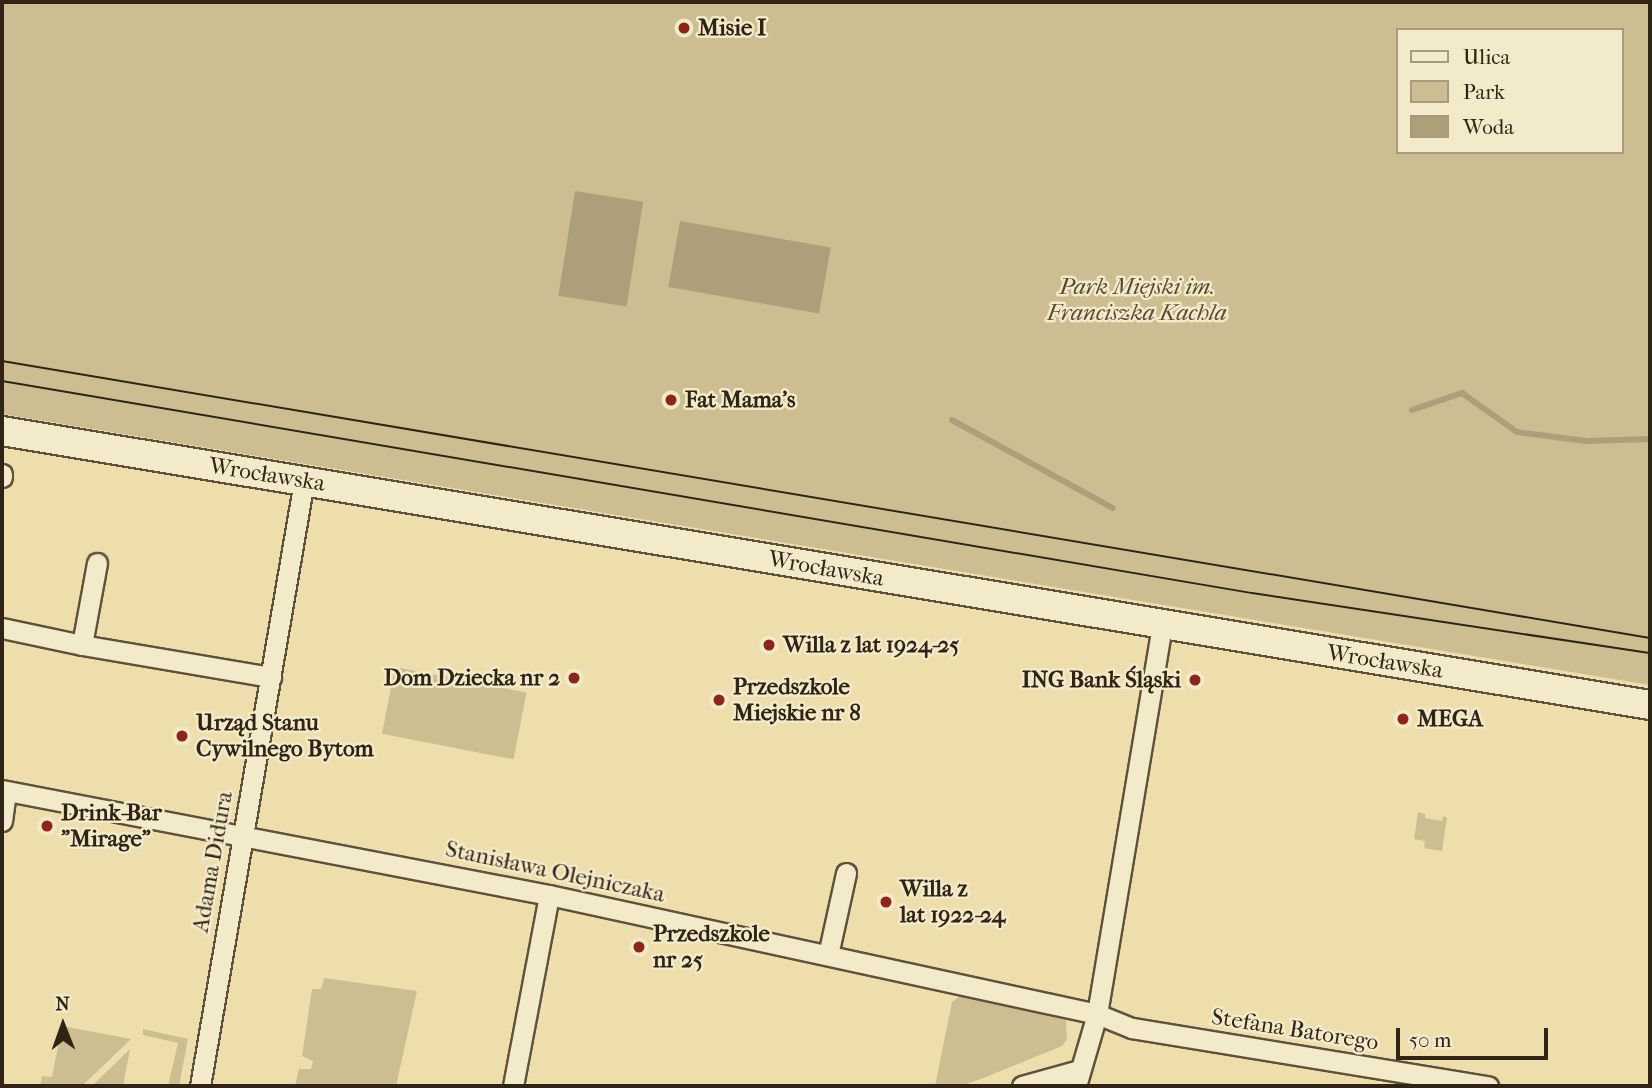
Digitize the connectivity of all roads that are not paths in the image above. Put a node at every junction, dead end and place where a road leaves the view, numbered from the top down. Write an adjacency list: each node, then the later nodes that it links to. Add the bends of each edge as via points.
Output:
1 (2, 431): 2 (main road, Wrocławska)
2 (304, 481): 4 (main road, Wrocławska); 7 (street, Adama Didura)
3 (97, 563): 6 (street)
4 (1162, 625): 8 (main road, Wrocławska); 15 (street)
5 (2, 628): 6 (street)
6 (82, 645): 7 (street)
7 (271, 677): 11 (street, Adama Didura)
8 (1650, 705)
9 (4, 791): 10 (street); 11 (street, Stanisława Olejniczaka)
10 (2, 821)
11 (242, 834): 13 (street, Stanisława Olejniczaka); 17 (street, Adama Didura)
12 (846, 873): 14 (street)
13 (549, 895): 14 (street, Stanisława Olejniczaka); 18 (street)
14 (828, 955): 15 (street, Stanisława Olejniczaka)
15 (1097, 1014): 16 (street); 20 (street, Stefana Batorego, via 1132,1028)
16 (1078, 1078): 19 (street)
17 (200, 1086)
18 (513, 1086)
19 (1022, 1086)
20 (1488, 1086)

